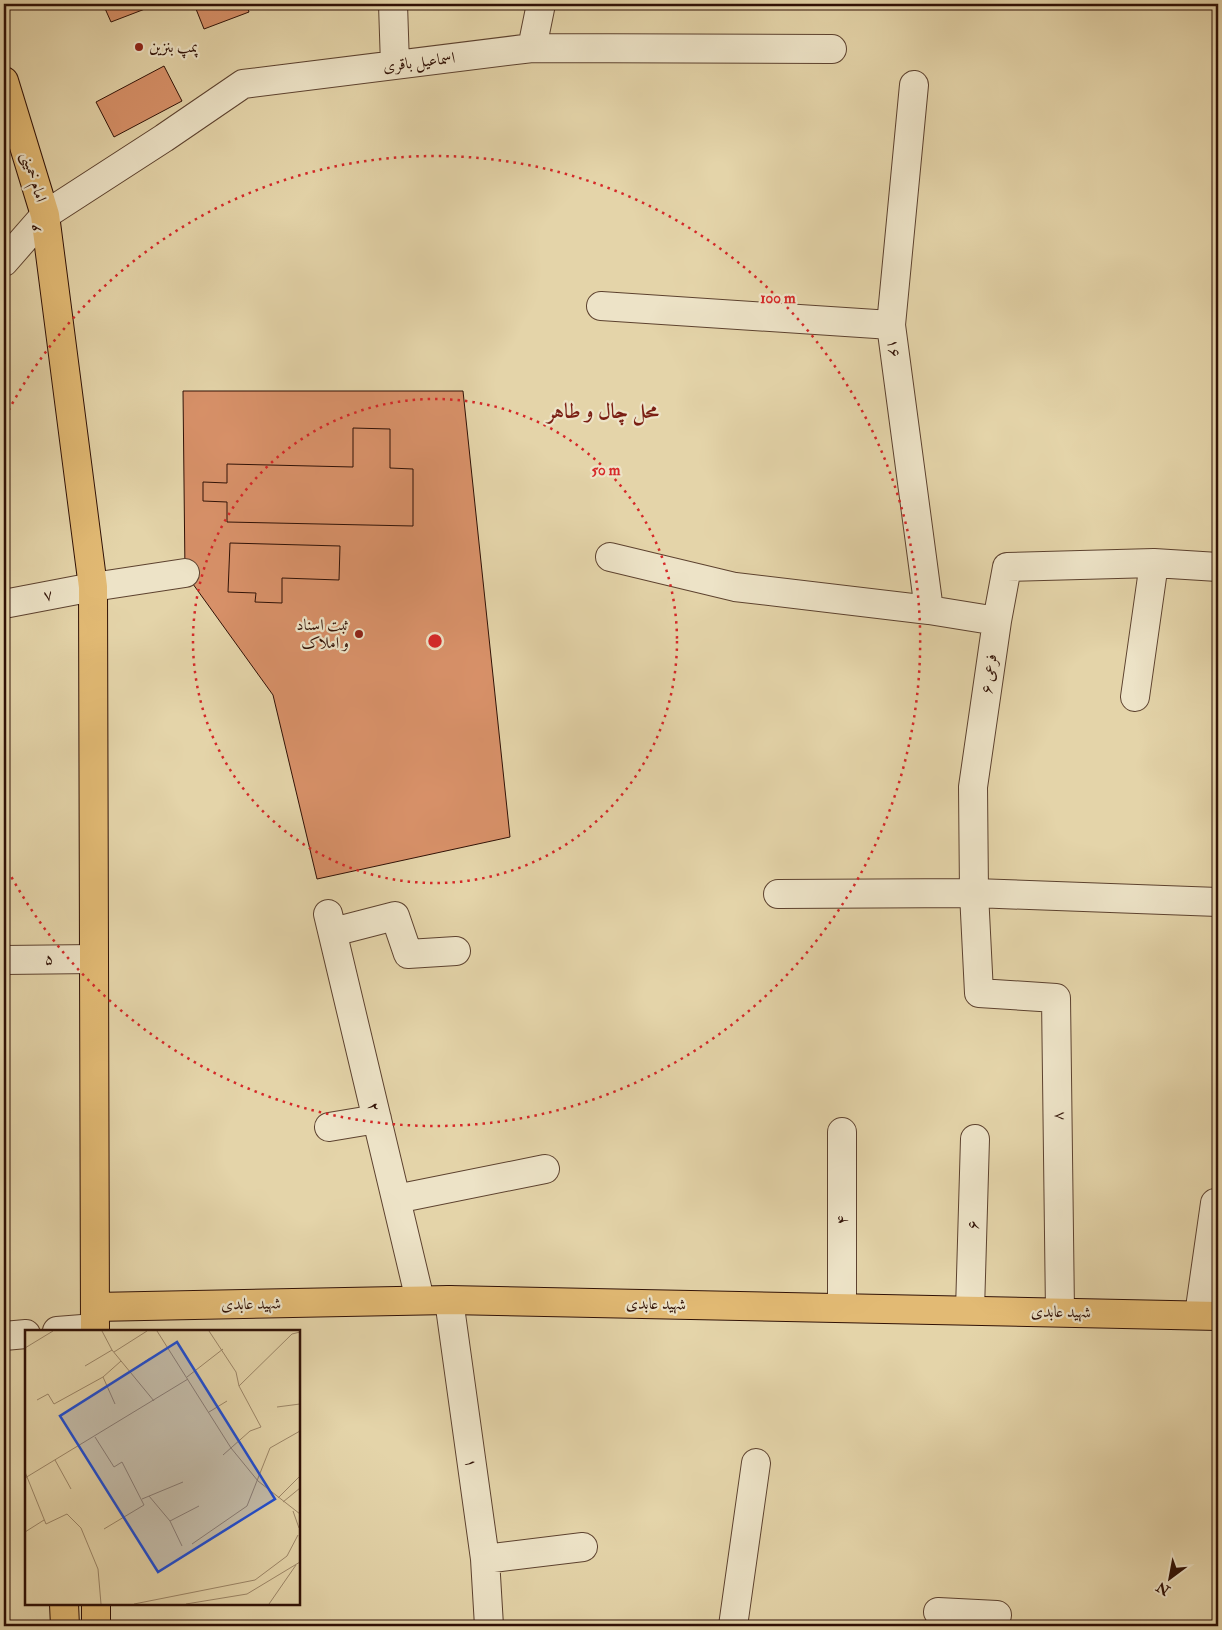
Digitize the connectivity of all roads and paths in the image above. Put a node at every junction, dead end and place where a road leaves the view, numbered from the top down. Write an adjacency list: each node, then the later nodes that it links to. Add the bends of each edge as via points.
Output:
1 (393, 4): 5 (street)
2 (541, 4): 3 (street)
3 (532, 48): 4 (street, اسماعیل باقری); 5 (street, اسماعیل باقری)
4 (832, 49)
5 (395, 65): 8 (street, اسماعیل باقری, via 243,84)
6 (4, 81): 8 (main road, امام خمینی)
7 (914, 86): 11 (street, ۱۶)
8 (46, 215): 9 (street, ۹); 16 (main road, امام خمینی)
9 (4, 262)
10 (601, 306): 11 (street)
11 (891, 325): 18 (street, ۱۶)
12 (610, 557): 18 (street, via 735,588)
13 (1154, 563): 14 (street, فرعی ۶); 19 (street, فرعی ۶, via 1007,567); 20 (street)
14 (1218, 567)
15 (185, 573): 16 (street, ۷)
16 (93, 587): 17 (street, ۷); 25 (main road, امام خمینی)
17 (4, 604)
18 (929, 610): 19 (street)
19 (997, 621): 21 (street, فرعی ۶, via 973,787)
20 (1135, 697)
21 (974, 892): 22 (street); 23 (street); 27 (street, فرعی ۶)
22 (778, 894)
23 (1218, 902)
24 (456, 951): 28 (street, ۲, via 408,954 395,916 330,923)
25 (94, 959): 26 (street, ۵); 41 (main road, امام خمینی)
26 (4, 960)
27 (979, 993): 39 (street, ۸, via 1056,998)
28 (377, 1119): 29 (street); 33 (street, ۲)
29 (329, 1127)
30 (842, 1132): 37 (street, ۴)
31 (975, 1139): 38 (street, ۶)
32 (545, 1168): 33 (street)
33 (396, 1199): 35 (street, ۲)
34 (1218, 1204): 40 (street, via 1215,1203)
35 (420, 1300): 36 (main road, شهید عابدی); 41 (main road, شهید عابدی)
36 (449, 1300): 37 (main road, شهید عابدی); 47 (street, ۱)
37 (842, 1308): 38 (main road, شهید عابدی)
38 (970, 1310): 39 (main road, شهید عابدی)
39 (1060, 1312): 40 (main road, شهید عابدی)
40 (1209, 1315)
41 (94, 1324): 42 (street)
42 (62, 1330)
43 (25, 1334): 44 (street)
44 (4, 1336)
45 (756, 1463): 56 (street)
46 (583, 1547): 47 (street)
47 (485, 1559): 55 (street, ۱)
48 (64, 1605): 53 (main road)
49 (96, 1605): 54 (main road)
50 (938, 1612): 52 (street)
51 (997, 1616): 52 (street)
52 (968, 1620)
53 (65, 1626)
54 (96, 1626)
55 (489, 1626)
56 (732, 1626)

